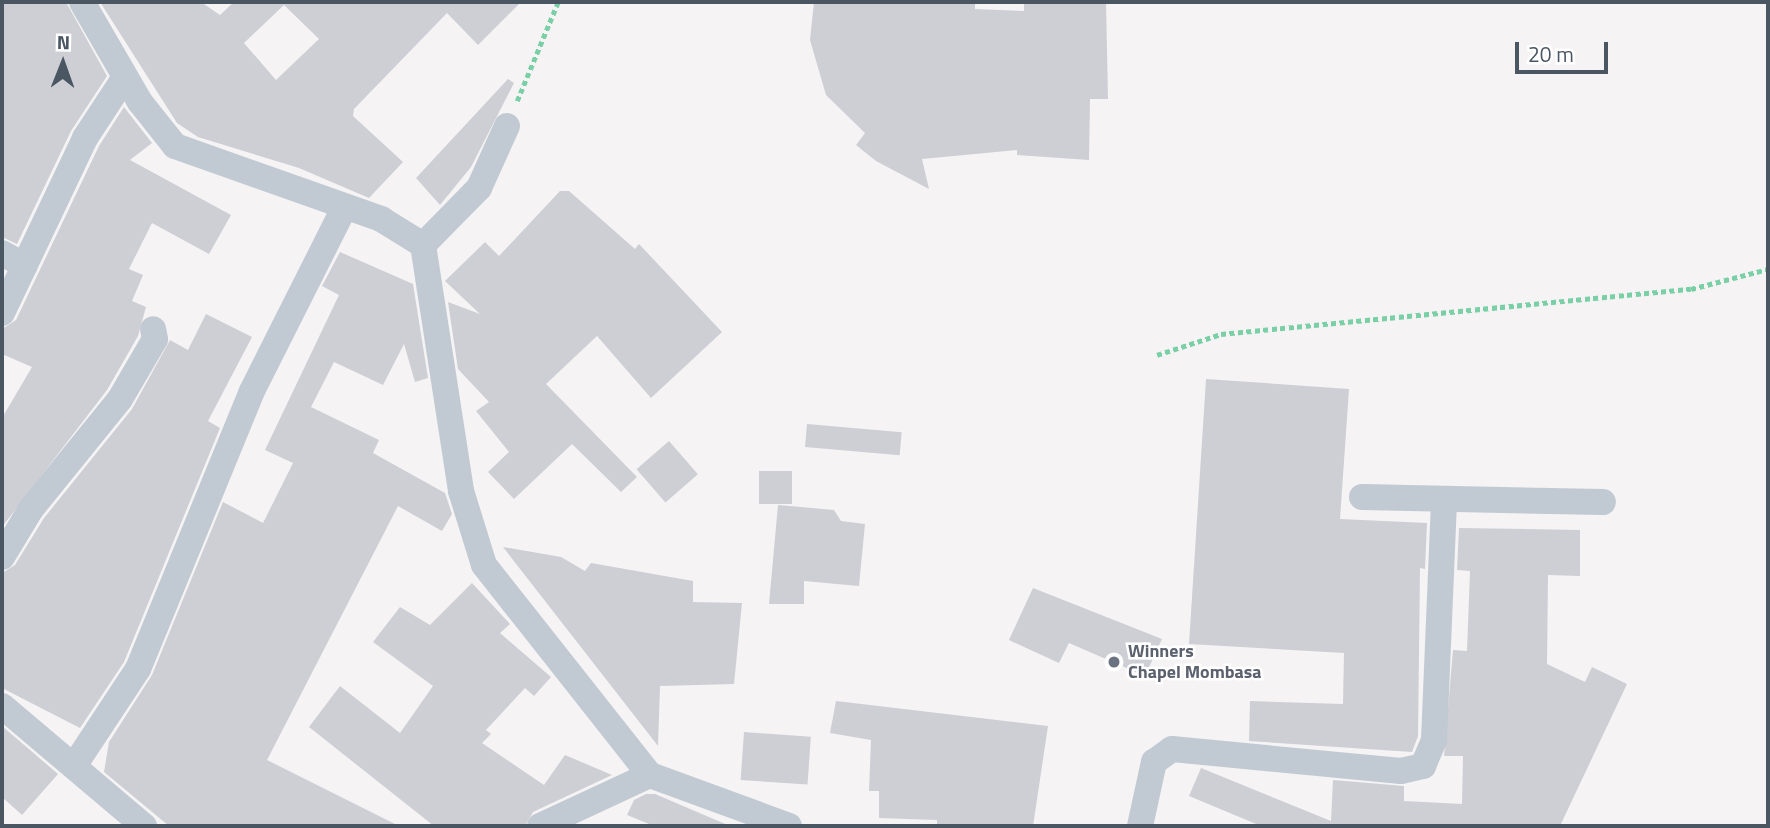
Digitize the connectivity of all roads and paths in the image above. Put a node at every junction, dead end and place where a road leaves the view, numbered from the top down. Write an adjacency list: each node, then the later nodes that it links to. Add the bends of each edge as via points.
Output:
1 (82, 2): 3 (street)
2 (558, 2): 4 (path)
3 (125, 77): 5 (street, via 162,133 193,157); 8 (street, via 85,138)
4 (507, 126): 6 (street, via 479,188)
5 (344, 208): 6 (street, via 381,219); 18 (street, via 193,521 171,599 138,669)
6 (423, 245): 19 (street, via 473,545 506,597)
7 (2, 253): 8 (street)
8 (25, 266): 10 (street)
9 (1768, 269): 12 (path, via 1678,290 1221,334)
10 (2, 313)
11 (153, 330): 16 (street, via 155,339 120,399 31,509)
12 (1157, 355)
13 (1362, 497): 14 (street)
14 (1444, 500): 15 (street); 23 (street, via 1434,740 1423,766 1401,771 1172,749 1154,762)
15 (1603, 502)
16 (2, 557)
17 (2, 706): 18 (street)
18 (74, 766): 20 (street)
19 (650, 775): 21 (street); 22 (street)
20 (144, 826)
21 (540, 826)
22 (789, 826)
23 (1140, 826)

